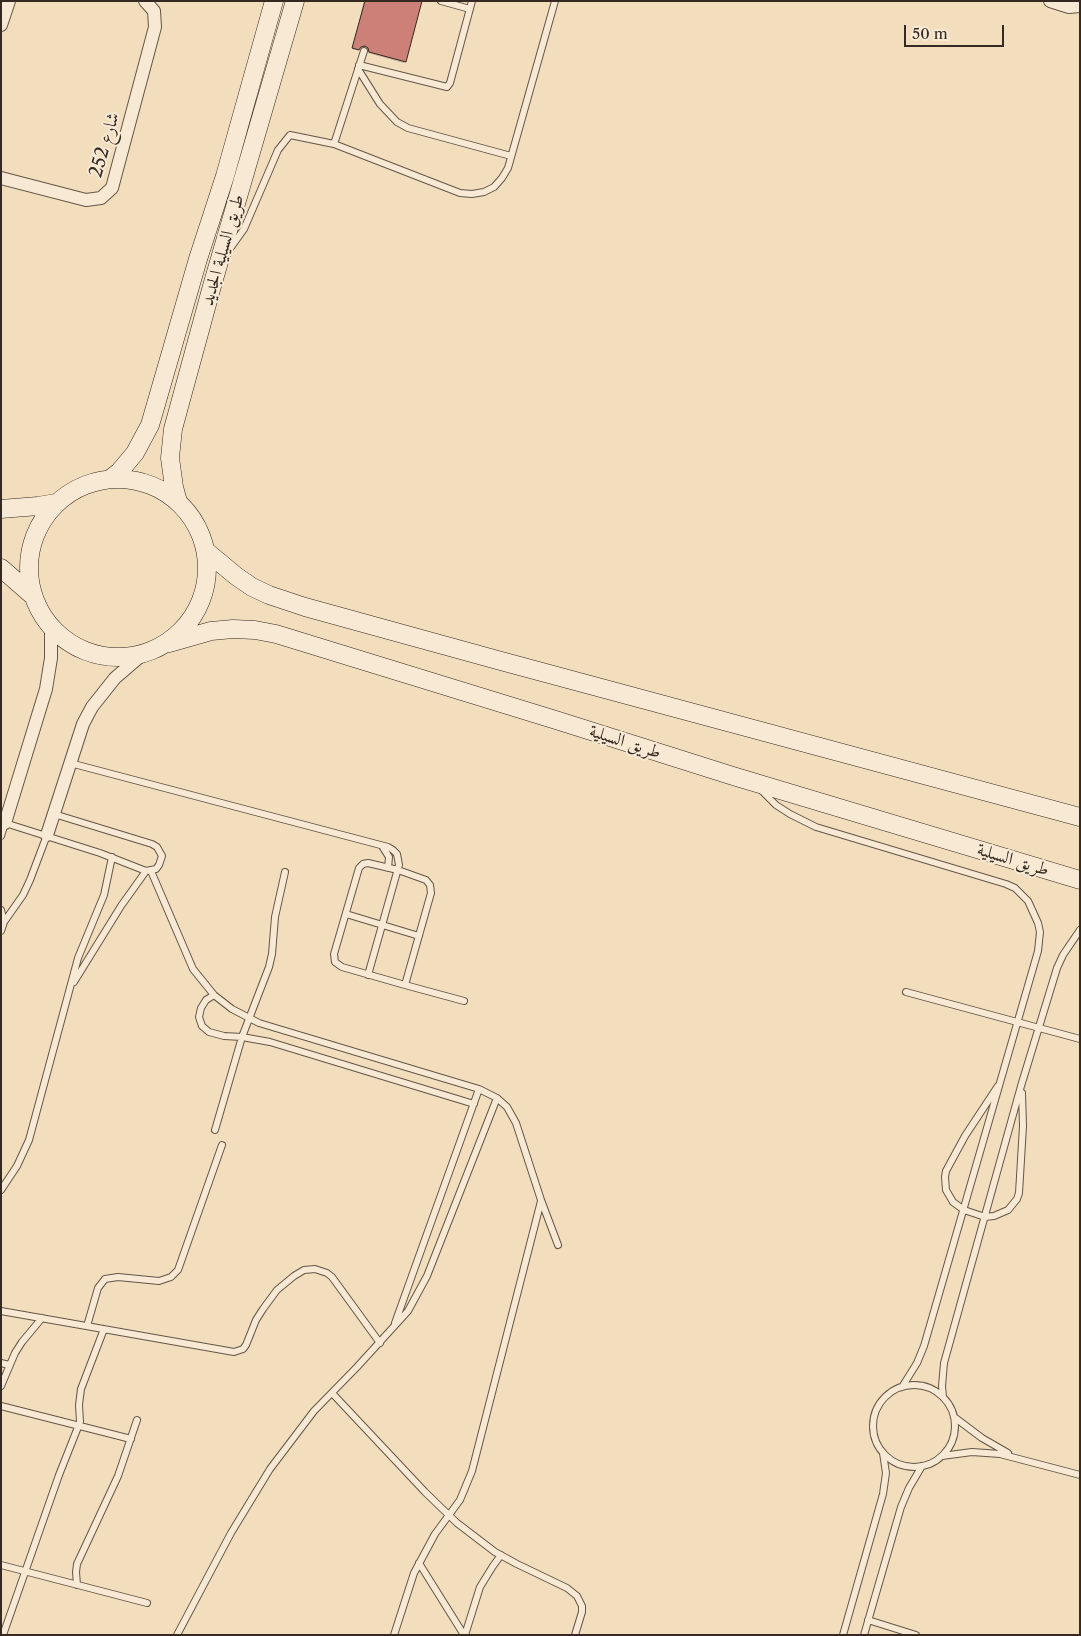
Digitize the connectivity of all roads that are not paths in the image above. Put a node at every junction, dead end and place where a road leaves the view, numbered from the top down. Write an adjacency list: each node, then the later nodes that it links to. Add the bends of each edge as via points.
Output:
1 (9, 1): 11 (street)
2 (145, 1): 16 (street, شارع 252, via 154,11 155,27 112,188 100,198 86,200)
3 (274, 1): 18 (main road, طريق السيلية الجديد, via 150,425 135,453)
4 (295, 1): 17 (main road, طريق السيلية الجديد)
5 (441, 1): 10 (lane)
6 (472, 1): 10 (lane)
7 (555, 1): 15 (lane)
8 (1050, 1): 9 (street, via 1069,7)
9 (1080, 6)
10 (470, 9): 13 (lane, via 447,87)
11 (1, 25)
12 (364, 51): 13 (lane)
13 (359, 67): 14 (lane); 15 (lane, via 380,104 397,122 408,128)
14 (334, 144): 15 (lane, via 460,193 472,194 494,187 502,178); 17 (lane, via 290,135 278,150 244,229)
15 (511, 156)
16 (1, 178)
17 (219, 264): 19 (main road, طريق السيلية الجديد, via 172,436 171,473)
18 (110, 479): 19 (main road, via 139,481 160,489); 20 (main road, via 90,483)
19 (178, 502): 22 (main road, via 191,516)
20 (56, 503): 21 (main road); 24 (main road, via 43,518 29,555)
21 (1, 509)
22 (206, 551): 26 (main road, via 205,593 197,612); 31 (main road, via 252,586 288,601)
23 (1, 568): 24 (main road)
24 (32, 595): 25 (main road)
25 (51, 627): 27 (main road, via 84,651 116,657); 32 (street, via 46,689)
26 (169, 643): 27 (main road); 29 (main road, طريق السيلية, via 211,631 233,629 276,634)
27 (143, 654): 28 (street, via 115,678 92,707)
28 (70, 763): 30 (street); 35 (lane)
29 (753, 782): 41 (main road, طريق السيلية); 56 (lane, via 776,805 816,827 997,880 1022,895 1032,908 1040,932 1038,951)
30 (54, 814): 33 (street); 39 (lane, via 157,847 162,861)
31 (1080, 817)
32 (5, 822): 33 (lane); 34 (lane)
33 (47, 835): 36 (lane); 44 (lane, via 23,895)
34 (1, 836)
35 (382, 846): 37 (lane, via 389,856); 38 (lane, via 396,854)
36 (112, 857): 39 (lane); 50 (lane, via 104,895 82,946)
37 (388, 868): 38 (lane); 43 (lane, via 368,863 360,866)
38 (398, 870): 45 (lane); 48 (lane, via 426,880 430,885 431,893)
39 (148, 871): 50 (lane, via 121,906); 53 (lane, via 193,969)
40 (285, 872): 55 (lane, via 275,917 272,954)
41 (1080, 880)
42 (1, 910): 44 (lane)
43 (346, 914): 45 (lane); 49 (lane, via 334,954 335,962)
44 (4, 922): 47 (lane)
45 (382, 925): 48 (lane); 49 (lane)
46 (1080, 930): 57 (lane, via 1057,968)
47 (1, 931)
48 (418, 936): 51 (lane)
49 (368, 975): 51 (lane)
50 (72, 985): 67 (lane, via 29,1140 18,1166)
51 (405, 985): 54 (lane)
52 (906, 992): 56 (lane)
53 (214, 995): 55 (lane); 58 (lane, via 201,1008 202,1026 209,1032)
54 (464, 1001)
55 (250, 1019): 58 (lane); 62 (lane)
56 (1018, 1022): 57 (lane); 60 (lane)
57 (1040, 1028): 59 (lane); 61 (lane)
58 (242, 1037): 64 (lane, via 270,1042); 65 (lane)
59 (1080, 1039)
60 (1001, 1080): 69 (lane); 69 (lane, via 946,1171 944,1184 948,1196)
61 (1021, 1086): 70 (lane); 70 (lane, via 1023,1136 1019,1192 1008,1210)
62 (479, 1089): 63 (lane); 64 (lane)
63 (497, 1098): 68 (lane, via 516,1122); 75 (lane, via 427,1276 408,1311)
64 (474, 1104): 75 (lane)
65 (215, 1130)
66 (222, 1145): 74 (lane, via 178,1270 159,1282 118,1277 105,1279 98,1288)
67 (1, 1190)
68 (541, 1200): 71 (lane); 94 (lane, via 472,1471 460,1500)
69 (964, 1210): 70 (lane); 81 (lane, via 924,1346)
70 (985, 1217): 83 (lane, via 944,1363)
71 (558, 1245)
72 (1, 1311): 73 (lane)
73 (42, 1318): 74 (lane); 79 (lane, via 22,1342)
74 (87, 1326): 76 (lane)
75 (393, 1328): 77 (lane)
76 (104, 1329): 77 (lane, via 239,1351 246,1345 262,1309 277,1290 304,1270 315,1269 332,1277); 87 (lane, via 81,1389)
77 (380, 1342): 82 (lane)
78 (1, 1363): 79 (lane)
79 (10, 1365): 80 (lane)
80 (1, 1386)
81 (902, 1386): 83 (lane, via 928,1387); 89 (lane, via 886,1395 876,1410 874,1436)
82 (332, 1393): 94 (lane); 103 (lane, via 291,1439 250,1500)
83 (943, 1397): 85 (lane)
84 (1, 1406): 87 (lane)
85 (954, 1417): 90 (lane, via 953,1438); 91 (lane)
86 (137, 1420): 88 (lane)
87 (79, 1426): 88 (lane); 98 (lane)
88 (131, 1439): 99 (lane, via 77,1564)
89 (882, 1451): 92 (lane, via 896,1462); 107 (lane, via 886,1473 883,1494)
90 (942, 1456): 91 (lane, via 972,1452); 92 (lane)
91 (1013, 1456): 93 (lane)
92 (922, 1466): 101 (lane, via 901,1507)
93 (1080, 1475)
94 (448, 1515): 95 (lane); 96 (lane)
95 (501, 1555): 105 (lane, via 480,1587); 106 (lane, via 577,1596 582,1612)
96 (420, 1563): 104 (lane, via 406,1594); 105 (lane)
97 (1, 1564): 98 (lane)
98 (25, 1572): 99 (lane); 102 (lane)
99 (77, 1585): 100 (lane)
100 (147, 1603)
101 (868, 1620): 108 (lane); 109 (lane)
102 (3, 1635)
103 (177, 1635)
104 (394, 1635)
105 (465, 1635)
106 (575, 1635)
107 (843, 1635)
108 (864, 1635)
109 (916, 1635)

